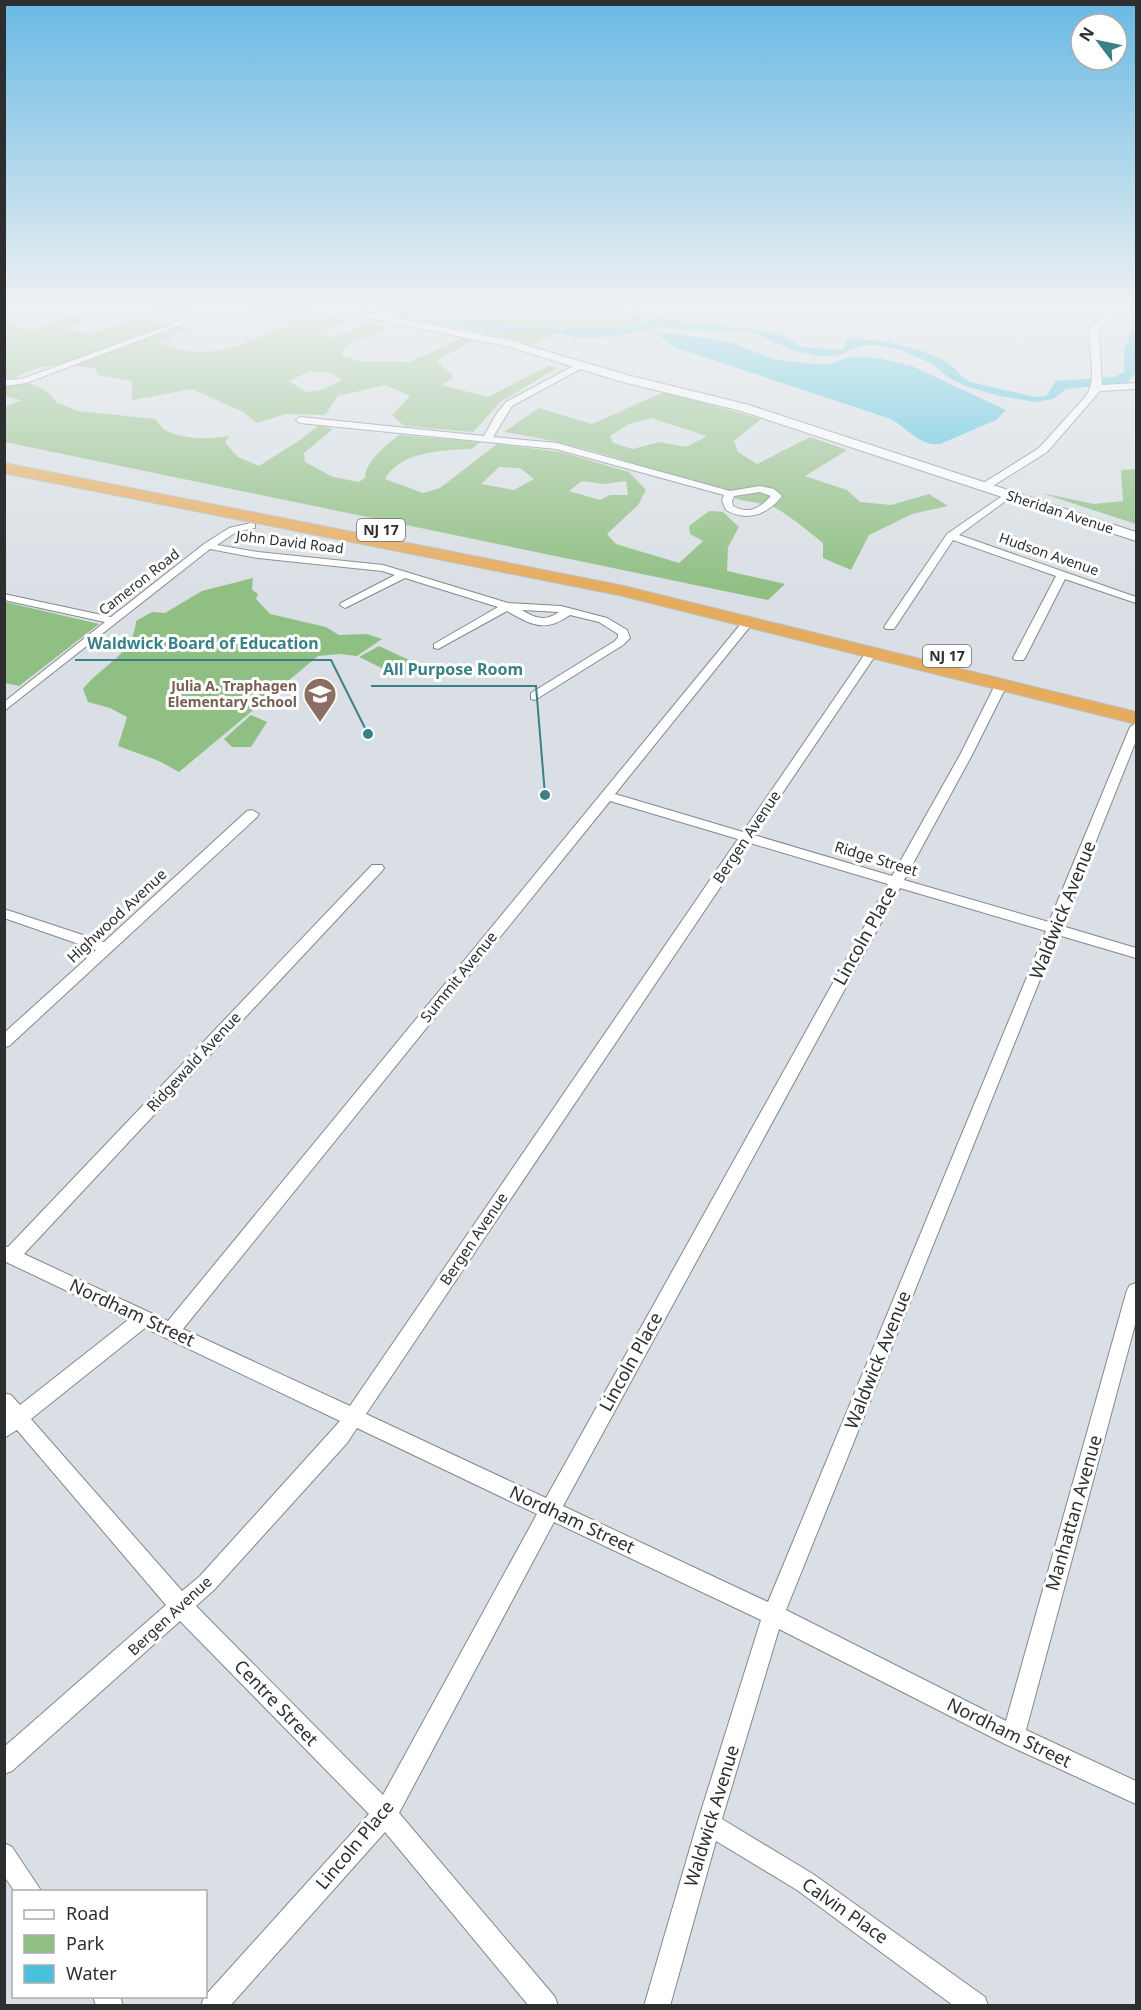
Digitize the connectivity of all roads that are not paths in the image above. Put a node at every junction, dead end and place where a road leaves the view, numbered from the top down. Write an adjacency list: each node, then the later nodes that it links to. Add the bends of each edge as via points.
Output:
1 (517, 400): 5 (street, via 509,404)
2 (710, 400): 8 (main road, Sheridan Avenue)
3 (1083, 400): 8 (street, via 1043,450)
4 (300, 420): 5 (street)
5 (487, 439): 9 (street, via 570,449)
6 (4, 456): 32 (highway, NJ 17, via 628,580)
7 (4, 468): 11 (highway, NJ 17)
8 (984, 487): 10 (main road, Sheridan Avenue)
9 (730, 494)
10 (1008, 495): 15 (street); 16 (main road, Sheridan Avenue)
11 (200, 506): 12 (highway); 13 (highway, NJ 17)
12 (223, 522): 17 (street, Cameron Road)
13 (294, 525): 14 (highway); 25 (highway, NJ 17, via 619,590)
14 (251, 526): 17 (street, Cameron Road, via 233,530)
15 (951, 536): 19 (street, Hudson Avenue); 26 (street)
16 (1137, 537)
17 (208, 546): 18 (street, John David Road, via 366,565); 24 (street, Cameron Road)
18 (405, 574): 22 (street); 23 (street, John David Road)
19 (1062, 574): 21 (street, Hudson Avenue); 29 (street)
20 (4, 597): 24 (street)
21 (1137, 600)
22 (345, 605)
23 (507, 606): 27 (street); 31 (street, John David Road, via 551,607 603,621 623,632 624,638 613,647)
24 (113, 621): 33 (street, Cameron Road)
25 (748, 622): 28 (highway, NJ 17); 36 (street, Summit Avenue)
26 (890, 627)
27 (438, 646)
28 (871, 653): 30 (highway, NJ 17); 38 (street, Bergen Avenue)
29 (1019, 658)
30 (1002, 685): 34 (highway, NJ 17); 40 (street, Lincoln Place)
31 (534, 696)
32 (1137, 702)
33 (4, 708)
34 (1137, 718)
35 (1137, 727): 42 (street, Waldwick Avenue)
36 (607, 796): 38 (street, Ridge Street); 49 (street, Summit Avenue)
37 (252, 814): 43 (street, Highwood Avenue)
38 (746, 838): 40 (street, Ridge Street); 51 (street, Bergen Avenue)
39 (377, 868): 46 (street, Ridgewald Avenue)
40 (894, 882): 42 (street, Ridge Street); 52 (street, Lincoln Place)
41 (4, 913): 43 (street)
42 (1055, 929): 44 (street, Ridge Street); 54 (street, Waldwick Avenue)
43 (106, 948): 45 (street, Highwood Avenue)
44 (1137, 953)
45 (4, 1042)
46 (8, 1255): 48 (street, Nordham Street)
47 (1137, 1290): 55 (street, Manhattan Avenue)
48 (143, 1319): 49 (street, Nordham Street); 50 (street)
49 (170, 1332): 51 (street, Nordham Street)
50 (10, 1416): 53 (street, Centre Street)
51 (353, 1418): 52 (street, Nordham Street); 53 (street, Bergen Avenue, via 340,1437)
52 (550, 1510): 54 (street, Nordham Street); 58 (street, Lincoln Place)
53 (182, 1607): 56 (street, Bergen Avenue); 58 (street, Centre Street)
54 (773, 1615): 55 (street, Nordham Street); 59 (street, Waldwick Avenue)
55 (1013, 1736): 57 (street, Nordham Street)
56 (4, 1763)
57 (1137, 1793)
58 (385, 1814): 62 (street, Lincoln Place); 63 (street, Centre Street)
59 (709, 1824): 64 (street, Waldwick Avenue); 65 (street, Calvin Place, via 805,1882)
60 (4, 1855): 61 (street)
61 (29, 1890)
62 (213, 2006)
63 (546, 2006)
64 (657, 2006)
65 (976, 2006)

